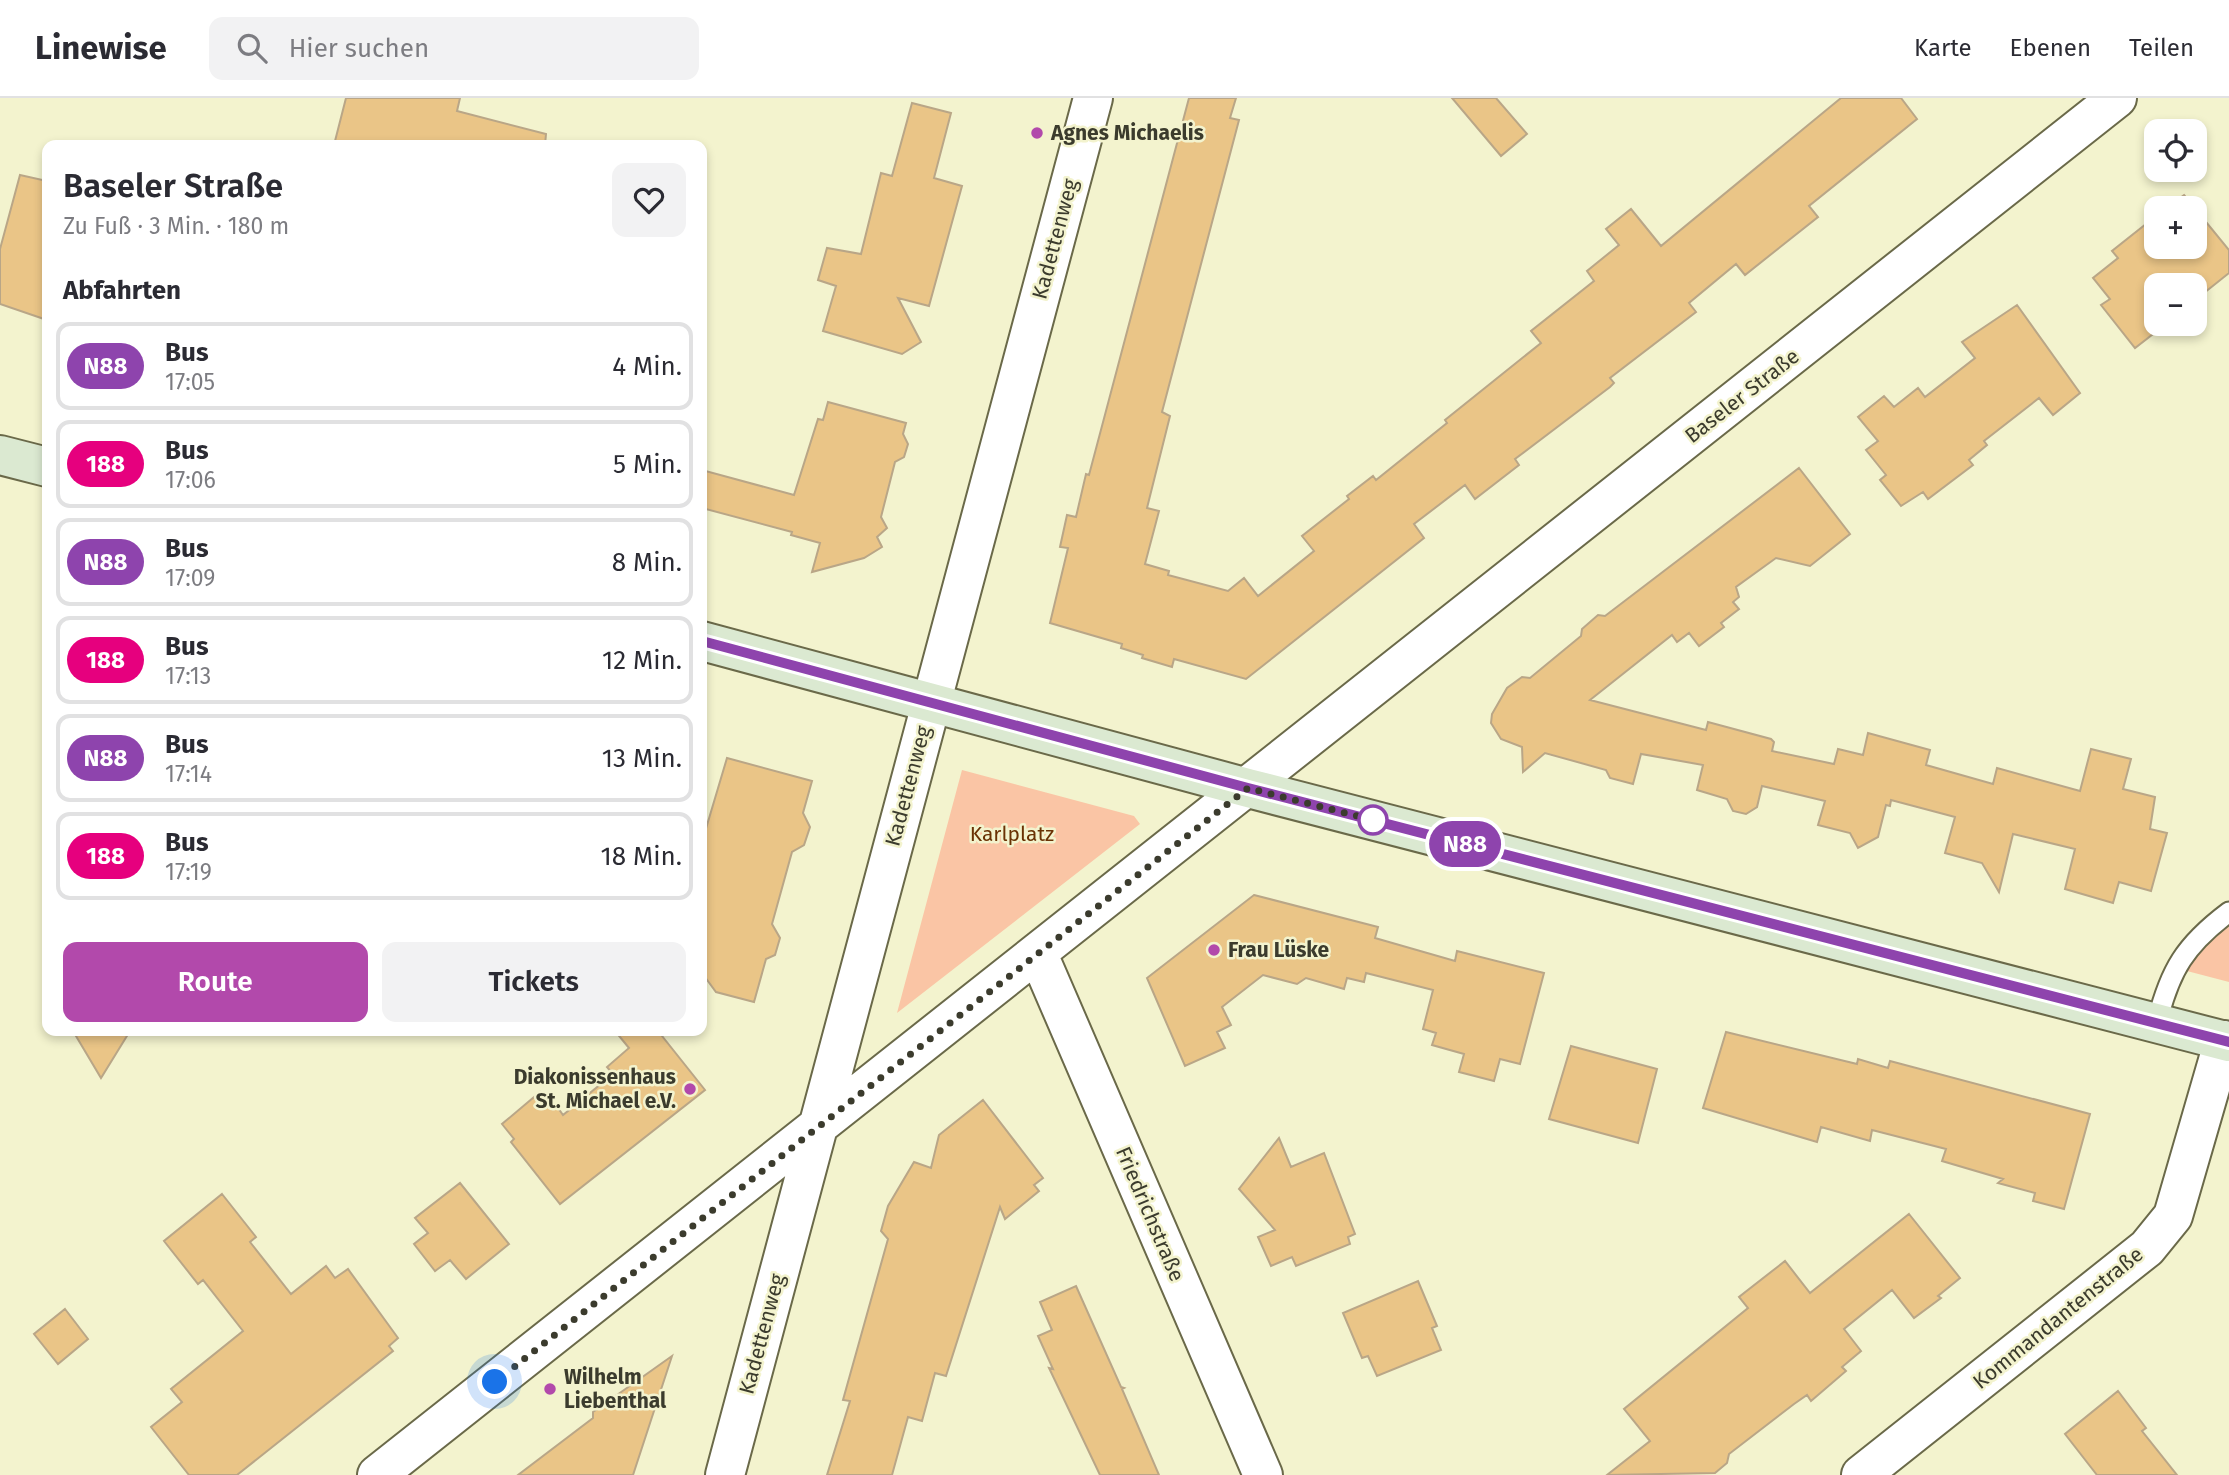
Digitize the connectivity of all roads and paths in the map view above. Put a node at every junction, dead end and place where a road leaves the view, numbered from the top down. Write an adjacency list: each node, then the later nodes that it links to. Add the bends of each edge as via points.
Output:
1 (1093, 98): 6 (street, Kadettenweg)
2 (2117, 98): 7 (street, Baseler Straße)
3 (0, 455): 4 (street)
4 (42, 466)
5 (707, 642): 6 (street)
6 (931, 703): 7 (street); 12 (street, Kadettenweg)
7 (1248, 788): 9 (street, Baseler Straße); 10 (street)
8 (2229, 912): 10 (lane, via 2177,963)
9 (1038, 954): 12 (street, Baseler Straße); 15 (street, Friedrichstraße)
10 (2157, 1023): 11 (street)
11 (2227, 1041): 16 (street, Kommandantenstraße, via 2174,1216 2147,1248)
12 (817, 1129): 13 (street, Baseler Straße); 14 (street, Kadettenweg)
13 (377, 1475)
14 (725, 1475)
15 (1263, 1475)
16 (1860, 1475)

